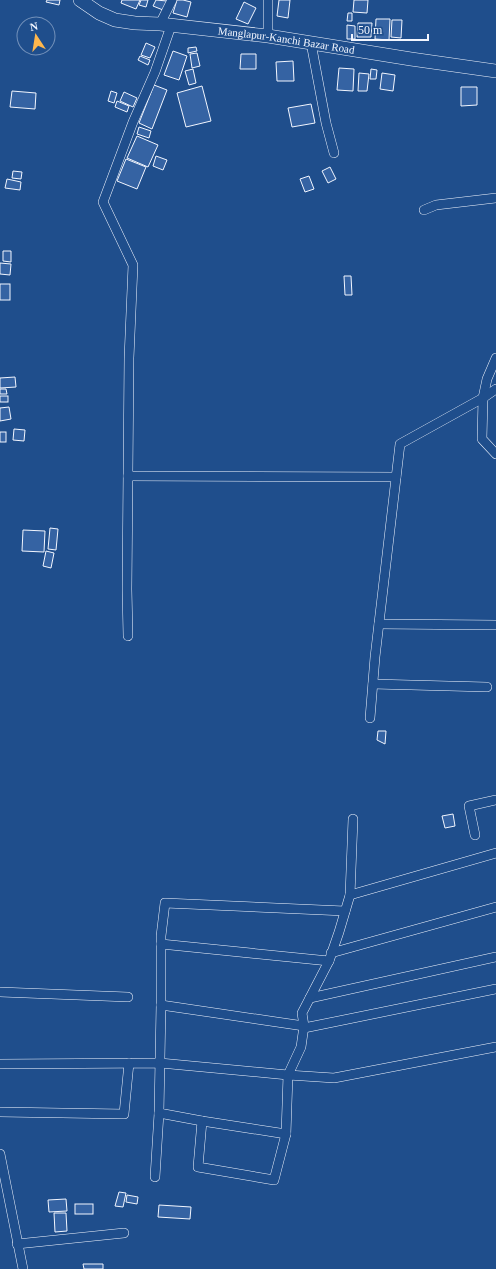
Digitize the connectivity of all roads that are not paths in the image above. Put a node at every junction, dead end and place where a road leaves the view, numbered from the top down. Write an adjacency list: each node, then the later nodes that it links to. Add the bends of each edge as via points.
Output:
1 (80, 0): 4 (street, Manglapur-Kanchi Bazar Road, via 99,14 116,20)
2 (172, 0): 4 (street)
3 (268, 0): 5 (street)
4 (166, 25): 5 (street, Manglapur-Kanchi Bazar Road); 15 (street, via 155,72 103,202 133,265)
5 (268, 36): 6 (street, Manglapur-Kanchi Bazar Road)
6 (311, 43): 7 (street, Manglapur-Kanchi Bazar Road); 8 (street)
7 (496, 71)
8 (334, 153)
9 (496, 198): 10 (street, via 436,205)
10 (424, 210)
11 (496, 358): 13 (street, via 487,379)
12 (496, 389): 13 (street)
13 (483, 398): 14 (street, via 482,439); 16 (street, via 400,444)
14 (496, 454)
15 (128, 476): 16 (street); 19 (street)
16 (396, 477): 17 (street)
17 (379, 624): 18 (street); 20 (street)
18 (496, 625)
19 (128, 636)
20 (373, 684): 21 (street); 22 (street)
21 (487, 687)
22 (370, 718)
23 (496, 800): 25 (street, via 469,806)
24 (353, 819): 27 (street)
25 (476, 835)
26 (496, 853): 27 (street)
27 (350, 895): 29 (street)
28 (496, 907): 31 (street)
29 (346, 911): 30 (street, via 165,903); 31 (street)
30 (161, 944): 31 (street); 37 (street)
31 (330, 957): 36 (street)
32 (496, 957): 36 (street)
33 (496, 989): 38 (street)
34 (0, 992): 35 (street)
35 (128, 997)
36 (310, 998): 38 (street, via 302,1013)
37 (161, 1005): 38 (street); 41 (street)
38 (304, 1027): 43 (street, via 301,1047)
39 (496, 1047): 43 (street, via 334,1078)
40 (129, 1063): 41 (street); 42 (street); 44 (street, via 124,1114)
41 (160, 1063): 43 (street); 45 (street)
42 (0, 1064)
43 (288, 1075): 47 (street)
44 (0, 1112)
45 (159, 1113): 46 (street); 49 (street)
46 (202, 1122): 47 (street); 47 (street, via 198,1167 274,1180)
47 (286, 1134)
48 (0, 1154): 51 (street)
49 (156, 1177)
50 (124, 1233): 51 (street)
51 (17, 1244): 52 (street)
52 (23, 1269)

